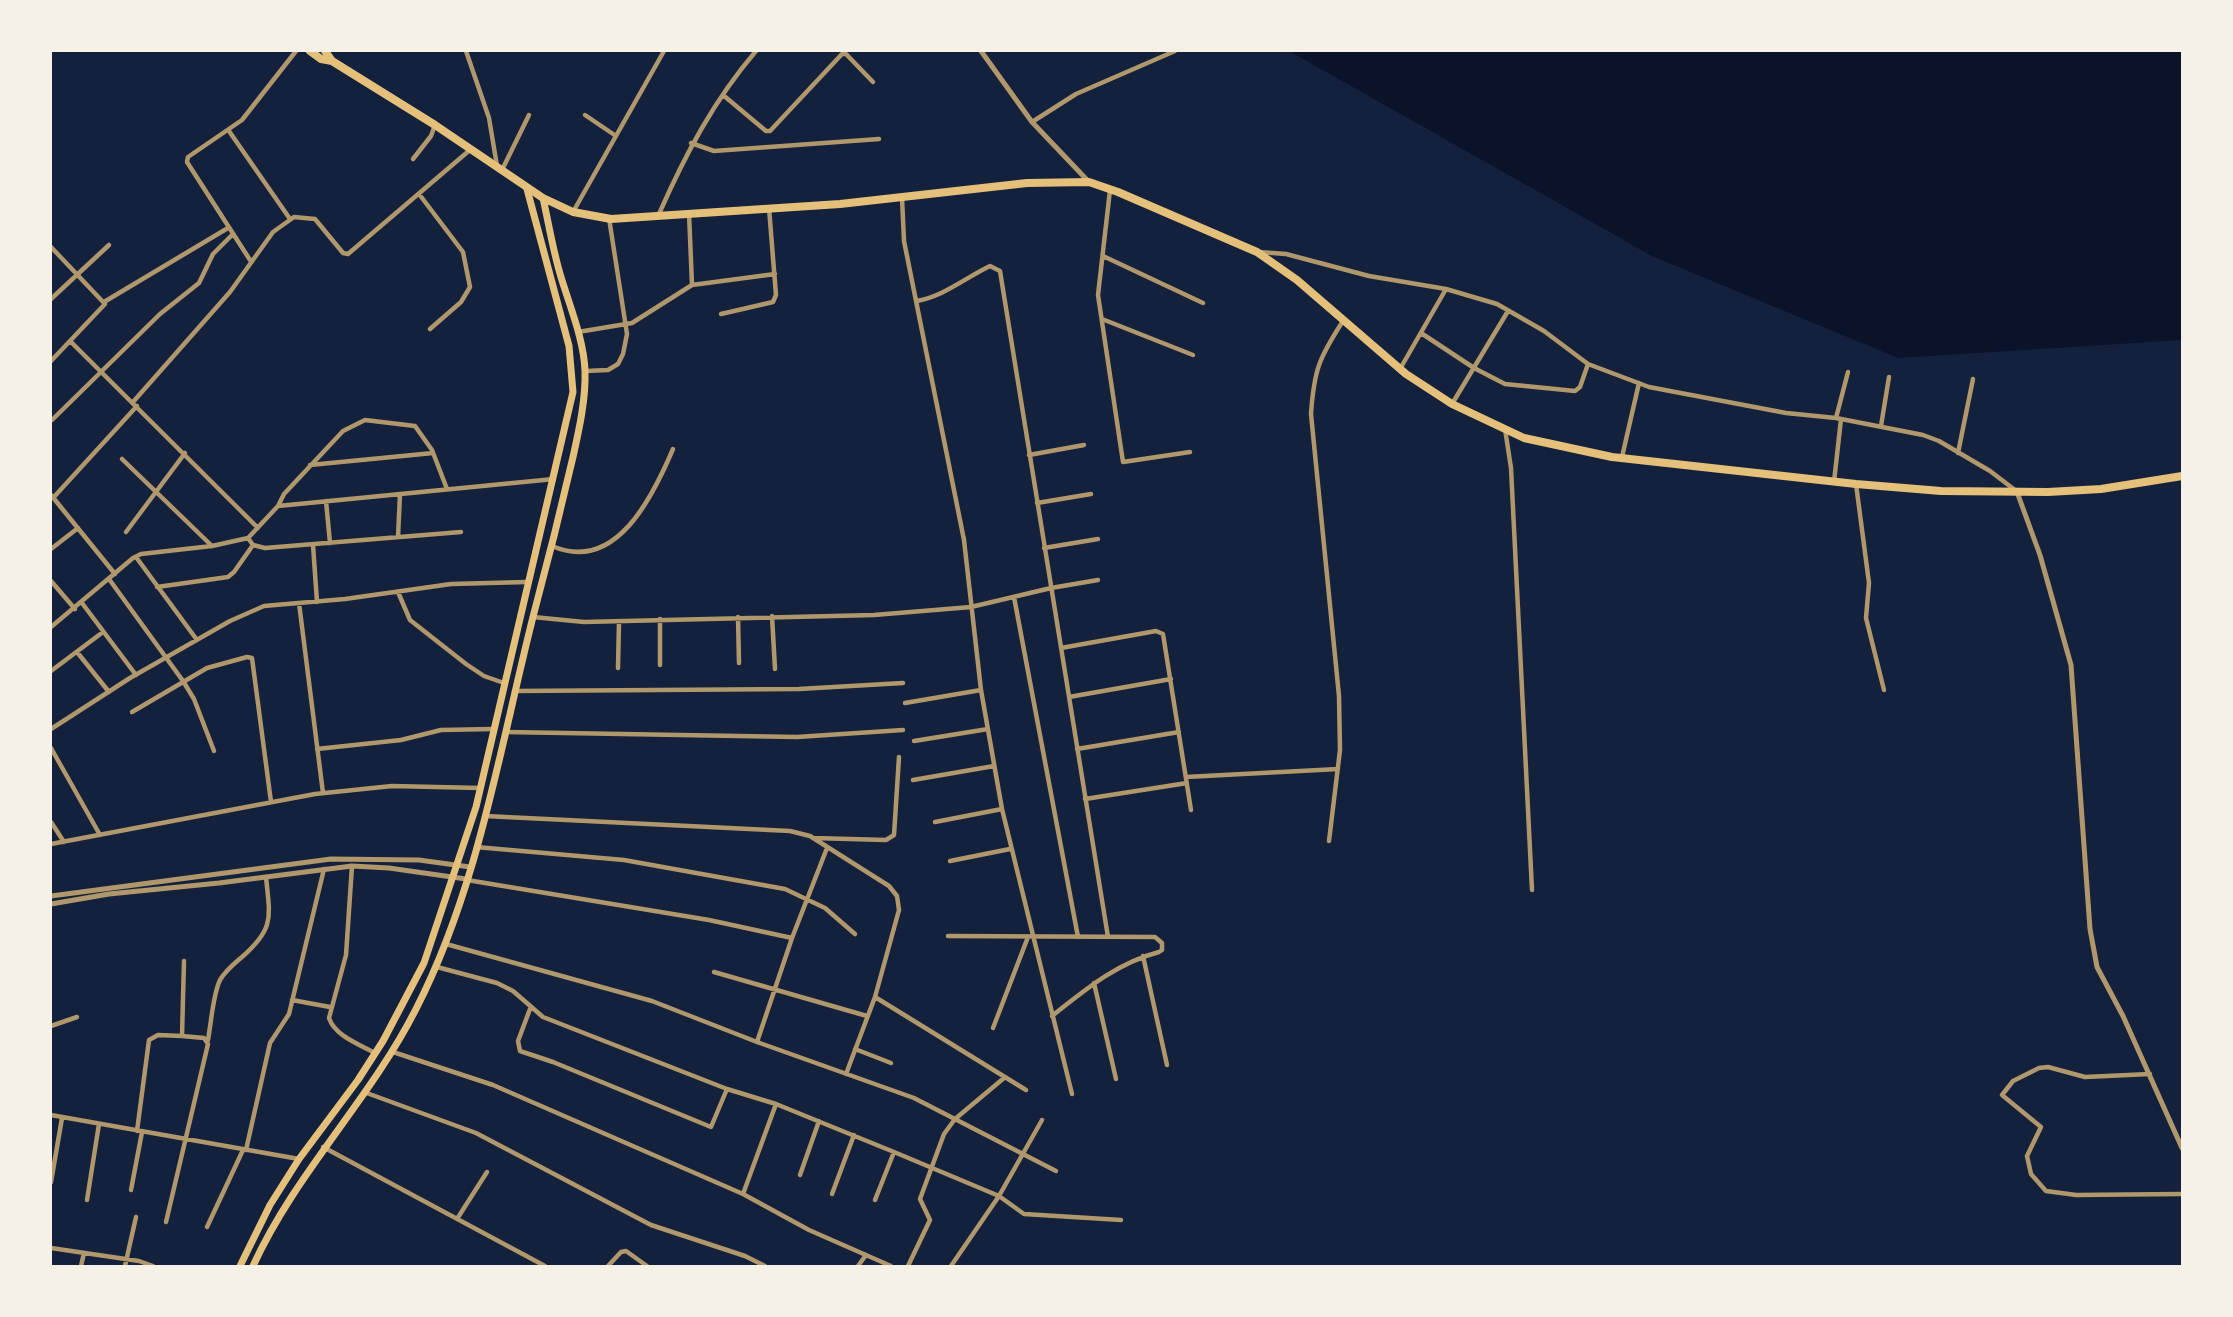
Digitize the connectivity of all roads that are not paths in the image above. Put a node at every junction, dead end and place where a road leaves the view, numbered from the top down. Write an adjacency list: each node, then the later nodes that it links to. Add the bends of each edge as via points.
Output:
1 (296, 51): 18 (street, via 252,109)
2 (310, 51): 11 (highway)
3 (325, 51): 11 (highway)
4 (466, 51): 24 (street, via 489,118)
5 (664, 51): 19 (street)
6 (756, 51): 13 (street)
7 (832, 51): 10 (street)
8 (981, 51): 16 (street)
9 (1175, 51): 16 (street, via 1076,94)
10 (837, 57): 12 (street, via 846,54); 13 (street, via 770,131)
11 (332, 62): 17 (highway)
12 (873, 82)
13 (723, 95): 21 (street)
14 (529, 115): 24 (street)
15 (585, 116): 19 (street)
16 (1032, 122): 25 (street)
17 (435, 125): 22 (highway); 23 (street)
18 (229, 131): 36 (street); 37 (street, via 191,154 187,162)
19 (616, 136): 32 (street)
20 (879, 138): 21 (street, via 714,151)
21 (691, 143): 34 (street)
22 (471, 149): 24 (highway); 28 (street)
23 (413, 159)
24 (499, 168): 26 (highway)
25 (1089, 182): 27 (highway); 30 (highway, via 1028,183)
26 (527, 189): 29 (highway); 89 (main road, via 572,364 570,408)
27 (1110, 190): 41 (highway); 42 (street)
28 (419, 194): 36 (street, via 348,255 343,254 315,219); 57 (street, via 464,252 470,287 461,302)
29 (543, 198): 32 (highway); 58 (main road)
30 (902, 198): 31 (highway); 49 (street, via 904,241)
31 (769, 208): 33 (highway); 45 (street)
32 (573, 212): 35 (highway)
33 (689, 213): 34 (highway); 46 (street)
34 (659, 214): 35 (highway)
35 (609, 218): 56 (street)
36 (290, 219): 43 (street, via 273,232)
37 (228, 228): 38 (street); 50 (street)
38 (232, 235): 43 (street); 66 (street, via 213,254 199,283)
39 (109, 245): 44 (street)
40 (51, 247): 44 (street)
41 (1257, 252): 47 (street, via 1286,254 1369,276); 55 (highway)
42 (1103, 256): 51 (street); 54 (street, via 1098,286)
43 (250, 260): 72 (street, via 230,292)
44 (78, 273): 48 (street); 50 (street)
45 (775, 274): 46 (street); 53 (street, via 773,302)
46 (692, 285): 56 (street)
47 (1446, 289): 52 (street); 59 (street)
48 (51, 299)
49 (916, 301): 84 (street, via 939,295 960,280 990,267 998,268); 128 (street, via 964,540)
50 (104, 302): 60 (street, via 104,307)
51 (1203, 303)
52 (1508, 311): 63 (street, via 1544,331); 64 (street)
53 (721, 314)
54 (1102, 319): 61 (street); 80 (street, via 1123,462)
55 (1343, 321): 65 (highway); 171 (street, via 1321,354 1311,414 1339,696)
56 (625, 326): 58 (street); 67 (street, via 627,334 618,364)
57 (430, 329)
58 (578, 332): 67 (main road)
59 (1421, 333): 64 (street); 65 (street)
60 (70, 341): 62 (street); 66 (street)
61 (1193, 355)
62 (51, 361)
63 (1588, 364): 64 (street, via 1580,387 1569,392 1505,384); 71 (street)
64 (1474, 368): 73 (street)
65 (1400, 369): 73 (highway)
66 (100, 371): 72 (street); 75 (street)
67 (585, 371): 112 (main road, via 579,430)
68 (1848, 372): 74 (street)
69 (1889, 377): 76 (street)
70 (1973, 379): 83 (street)
71 (1639, 383): 74 (street, via 1786,412); 85 (street)
72 (135, 404): 81 (street); 97 (street)
73 (1452, 404): 77 (highway)
74 (1839, 418): 76 (street); 90 (street)
75 (52, 420)
76 (1881, 426): 83 (street, via 1923,435)
77 (1505, 429): 85 (highway, via 1524,438); 199 (street, via 1511,468)
78 (1084, 445): 84 (street)
79 (674, 449): 112 (street, via 649,501 624,532 596,549 571,553)
80 (1190, 452)
81 (185, 453): 93 (street); 102 (street)
82 (433, 453): 87 (street); 87 (street, via 415,426 364,420 343,431); 92 (street)
83 (1958, 453): 94 (street)
84 (1029, 455): 99 (street)
85 (1622, 457): 90 (highway)
86 (122, 459): 93 (street)
87 (310, 465): 100 (street)
88 (2182, 476): 94 (highway, via 2101,489)
89 (554, 479): 92 (street); 120 (main road)
90 (1834, 482): 91 (highway)
91 (1856, 484): 94 (highway); 152 (street, via 1869,583 1866,618)
92 (447, 489): 95 (street)
93 (155, 491): 103 (street); 111 (street)
94 (2017, 492): 234 (street, via 2040,555 2071,665 2090,929 2097,967)
95 (400, 494): 98 (street); 105 (street)
96 (1091, 494): 99 (street)
97 (52, 496): 101 (street)
98 (326, 501): 100 (street); 108 (street)
99 (1037, 503): 113 (street)
100 (278, 506): 102 (street)
101 (78, 528): 114 (street); 116 (street)
102 (258, 528): 106 (street)
103 (126, 532)
104 (461, 532): 105 (street)
105 (398, 537): 108 (street)
106 (248, 538): 109 (street); 111 (street)
107 (1098, 539): 113 (street)
108 (330, 543): 110 (street)
109 (253, 545): 110 (street); 121 (street, via 228,577)
110 (314, 545): 125 (street)
111 (212, 546): 115 (street)
112 (552, 546): 131 (main road)
113 (1044, 548): 122 (street)
114 (51, 549)
115 (136, 557): 116 (street); 121 (street)
116 (115, 574): 117 (street)
117 (109, 579): 126 (street); 140 (street)
118 (51, 580): 129 (street)
119 (1098, 580): 122 (street)
120 (527, 582): 123 (street, via 451,584); 149 (main road)
121 (158, 587): 137 (street)
122 (1051, 588): 124 (street); 138 (street)
123 (398, 592): 125 (street); 149 (street, via 410,620 466,664)
124 (1014, 597): 128 (street); 206 (street)
125 (317, 602): 127 (street)
126 (82, 603): 129 (street); 136 (street)
127 (299, 603): 137 (street, via 264,606); 166 (street)
128 (971, 607): 130 (street, via 874,615); 151 (street)
129 (75, 609): 135 (street)
130 (772, 616): 132 (street); 144 (street)
131 (533, 617): 134 (street); 153 (main road)
132 (738, 617): 133 (street); 141 (street)
133 (660, 619): 134 (street); 142 (street)
134 (619, 621): 143 (street)
135 (51, 627)
136 (103, 632): 139 (street); 146 (street)
137 (197, 640): 140 (street)
138 (1061, 648): 147 (street, via 1160,631); 155 (street)
139 (77, 652): 145 (street); 154 (street)
140 (166, 657): 146 (street); 148 (street)
141 (739, 663)
142 (660, 665)
143 (618, 668)
144 (775, 669)
145 (51, 671)
146 (136, 675): 154 (street)
147 (1171, 679): 155 (street); 163 (street)
148 (183, 681): 157 (street); 168 (street); 177 (street, via 207,668 252,658)
149 (504, 683): 159 (main road)
150 (903, 683): 153 (street, via 799,689)
151 (981, 690): 156 (street); 160 (street)
152 (1884, 690)
153 (514, 691): 162 (main road)
154 (109, 692): 158 (street)
155 (1069, 697): 167 (street)
156 (905, 703)
157 (132, 711)
158 (51, 729)
159 (493, 729): 166 (street, via 441,730 401,740); 174 (main road)
160 (988, 729): 164 (street); 170 (street)
161 (903, 730): 162 (street, via 797,737)
162 (505, 732): 180 (main road)
163 (1179, 732): 167 (street); 173 (street)
164 (914, 741)
165 (51, 748): 183 (street)
166 (317, 748): 175 (street)
167 (1077, 749): 176 (street)
168 (214, 751)
169 (899, 758): 184 (street, via 894,836 886,840)
170 (994, 766): 172 (street); 178 (street)
171 (1338, 770): 173 (street); 185 (street)
172 (913, 780)
173 (1186, 780): 176 (street); 179 (street)
174 (480, 788): 175 (street, via 392,786); 192 (main road)
175 (323, 793): 177 (street)
176 (1085, 799): 207 (street)
177 (271, 802): 183 (street)
178 (1002, 809): 182 (street); 190 (street)
179 (1191, 810)
180 (485, 816): 184 (street, via 790,831); 188 (main road)
181 (51, 822): 186 (street)
182 (935, 822)
183 (100, 835): 186 (street)
184 (813, 838): 189 (street)
185 (1329, 841)
186 (64, 842): 187 (street)
187 (51, 844)
188 (476, 847): 194 (main road); 201 (street, via 624,860 785,889)
189 (827, 848): 201 (street); 216 (street, via 889,886 897,896 899,910)
190 (1010, 849): 191 (street); 205 (street)
191 (950, 861)
192 (458, 864): 194 (street); 196 (main road); 200 (street, via 331,859)
193 (352, 866): 195 (street); 196 (street); 218 (street, via 346,955)
194 (470, 867): 198 (main road)
195 (324, 869): 197 (street); 217 (street)
196 (453, 876): 198 (street); 230 (main road, via 424,963)
197 (266, 877): 202 (street); 226 (street, via 270,912 267,929 218,984)
198 (466, 879): 208 (street); 209 (main road)
199 (1532, 890)
200 (51, 896)
201 (807, 898): 203 (street); 208 (street)
202 (51, 904)
203 (855, 934)
204 (948, 936): 205 (street)
205 (1030, 937): 206 (street); 221 (street); 224 (street)
206 (1078, 937): 207 (street)
207 (1108, 937): 210 (street, via 1159,939 1162,950)
208 (792, 938): 215 (street)
209 (446, 944): 212 (main road); 227 (street, via 638,996)
210 (1143, 956): 214 (street); 232 (street)
211 (184, 961): 225 (street)
212 (437, 967): 219 (street, via 497,983 513,991); 229 (main road)
213 (714, 972): 215 (street)
214 (1094, 983): 221 (street); 236 (street)
215 (775, 989): 220 (street); 227 (street)
216 (875, 997): 220 (street); 235 (street)
217 (292, 1000): 218 (street); 253 (street, via 289,1014 270,1043)
218 (330, 1007): 230 (street, via 331,1026)
219 (530, 1009): 237 (street); 237 (street, via 518,1041 520,1051 711,1127)
220 (867, 1016): 228 (street)
221 (1052, 1016): 240 (street)
222 (77, 1017): 223 (street)
223 (51, 1026)
224 (993, 1028)
225 (182, 1036): 226 (street); 248 (street, via 158,1035 149,1040)
226 (208, 1040): 250 (street)
227 (757, 1042): 233 (street)
228 (855, 1049): 231 (street); 233 (street)
229 (393, 1052): 239 (main road); 263 (street, via 493,1085)
230 (375, 1053): 256 (main road)
231 (891, 1063)
232 (1167, 1065)
233 (846, 1074): 244 (street, via 914,1098)
234 (2150, 1074): 252 (street); 265 (street, via 2085,1077 2039,1068 2013,1081 2002,1095 2041,1127 2026,1156 2031,1174 2046,1191 2076,1195)
235 (1004, 1078): 238 (street); 244 (street)
236 (1116, 1079)
237 (727, 1089): 241 (street)
238 (1026, 1090)
239 (364, 1092): 251 (main road); 278 (street, via 476,1133 651,1225)
240 (1072, 1094)
241 (776, 1104): 246 (street); 263 (street)
242 (51, 1115): 243 (street)
243 (62, 1118): 247 (street); 261 (street)
244 (955, 1119): 255 (street); 257 (street, via 936,1149)
245 (1042, 1120): 255 (street)
246 (819, 1121): 249 (street); 260 (street)
247 (99, 1124): 248 (street); 267 (street)
248 (139, 1131): 250 (street); 262 (street)
249 (854, 1135): 254 (street); 264 (street)
250 (186, 1140): 253 (street); 272 (street)
251 (323, 1147): 270 (street); 283 (main road, via 270,1229)
252 (2182, 1148)
253 (244, 1150): 256 (street); 273 (street)
254 (894, 1152): 257 (street); 268 (street)
255 (1023, 1153): 258 (street); 266 (street)
256 (299, 1159): 282 (main road, via 270,1205)
257 (933, 1168): 266 (street); 289 (street, via 920,1199 930,1220)
258 (1056, 1170)
259 (487, 1172): 270 (street)
260 (800, 1175)
261 (51, 1182)
262 (131, 1190)
263 (743, 1194): 276 (street)
264 (832, 1194)
265 (2182, 1194)
266 (999, 1196): 271 (street, via 1030,1216); 290 (street)
267 (87, 1200)
268 (875, 1200)
269 (136, 1217): 277 (street)
270 (457, 1219): 284 (street)
271 (1121, 1220)
272 (166, 1222)
273 (207, 1227)
274 (51, 1248): 275 (street)
275 (84, 1253): 277 (street); 279 (street)
276 (866, 1255): 287 (street); 288 (street)
277 (126, 1259): 280 (street); 281 (street)
278 (761, 1265)
279 (81, 1266)
280 (125, 1266)
281 (153, 1266)
282 (240, 1266)
283 (253, 1266)
284 (545, 1266)
285 (608, 1266): 286 (street, via 626,1251)
286 (647, 1266)
287 (858, 1266)
288 (891, 1266)
289 (908, 1266)
290 (951, 1266)

